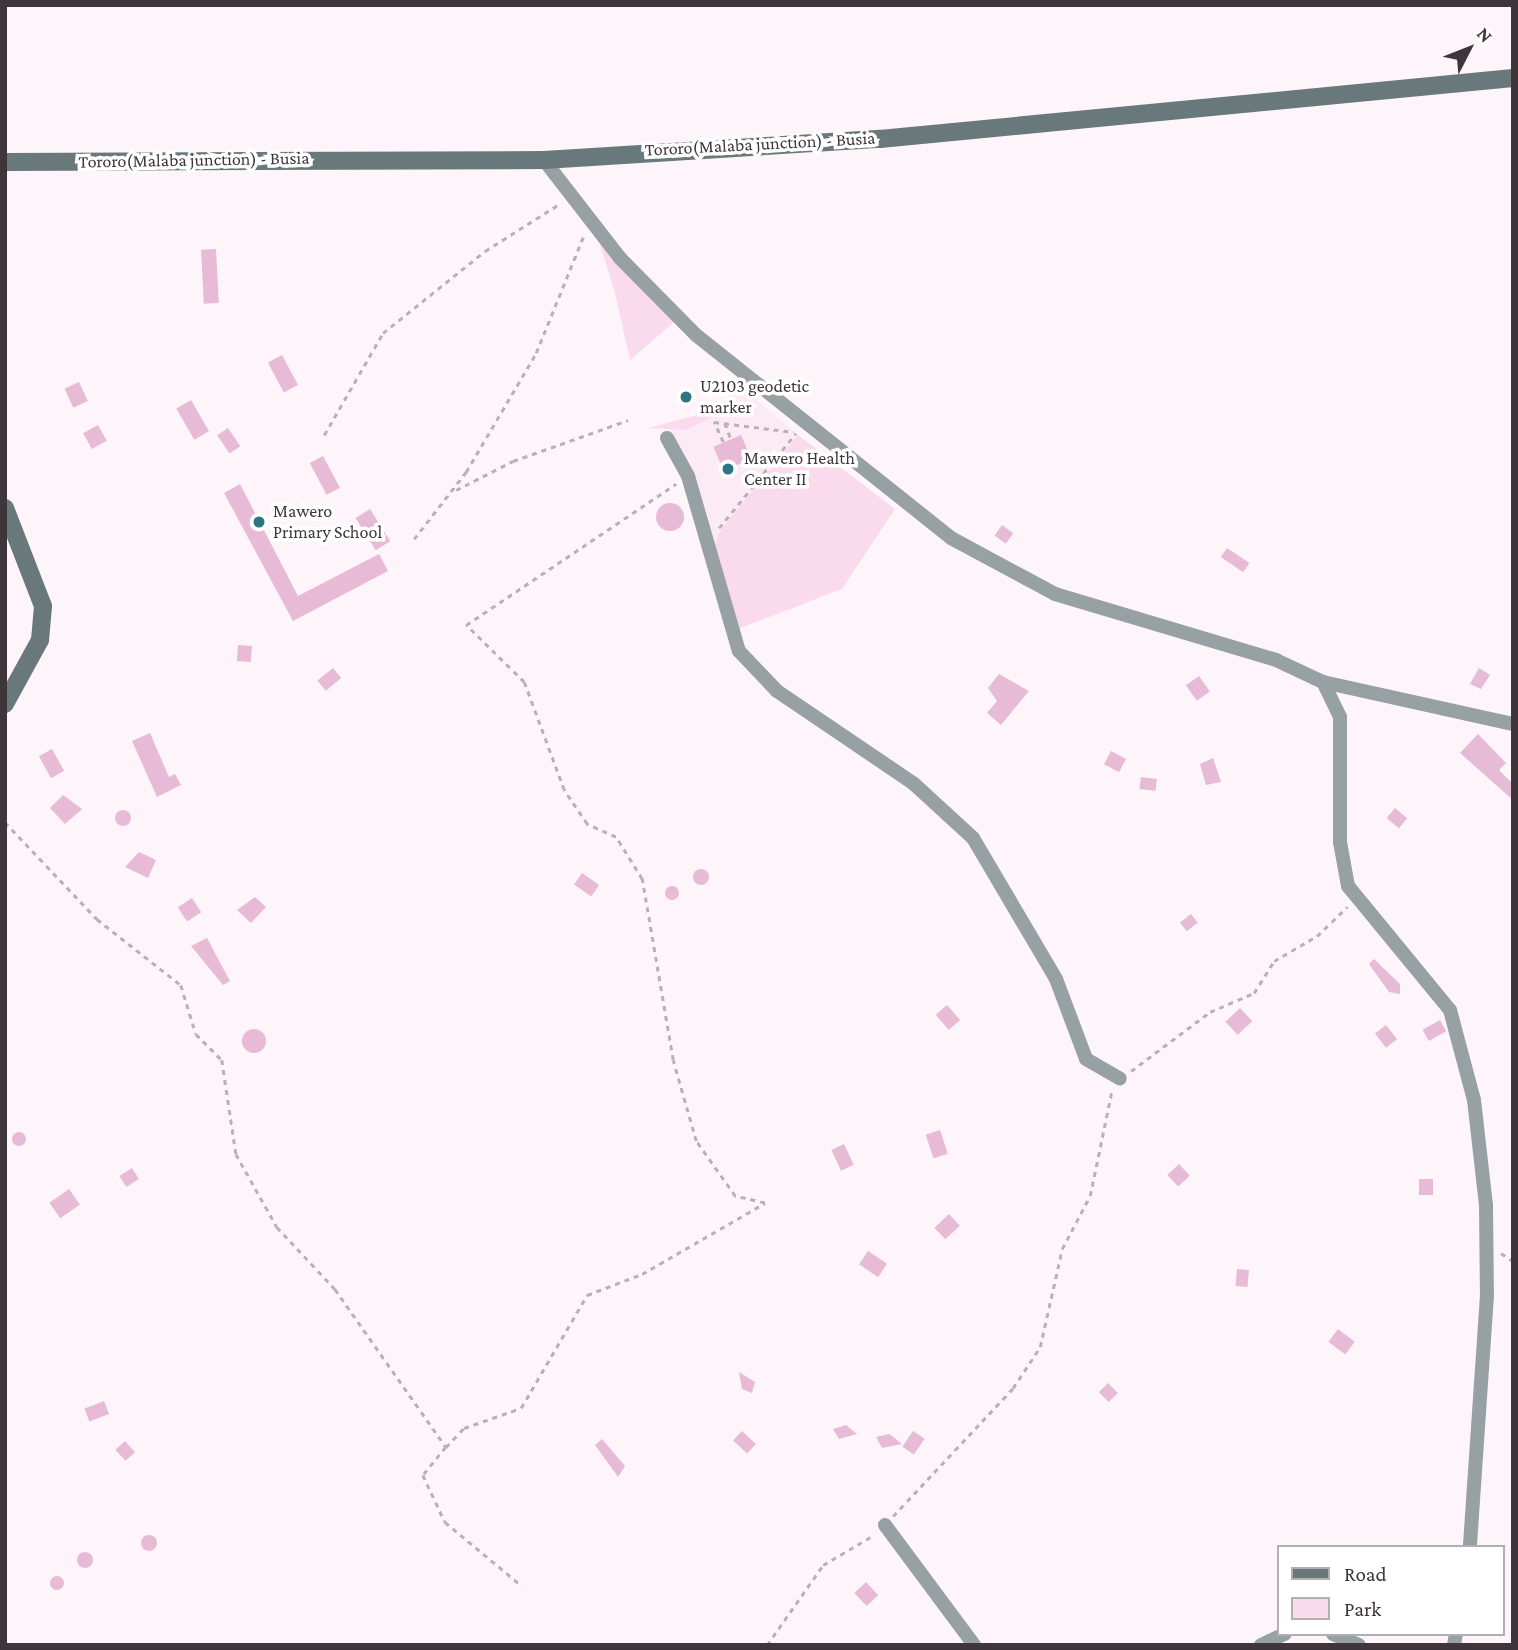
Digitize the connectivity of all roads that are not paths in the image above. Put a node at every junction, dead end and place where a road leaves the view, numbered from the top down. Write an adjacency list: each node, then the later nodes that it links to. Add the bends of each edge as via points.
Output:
1 (1513, 78): 2 (main road, Tororo(Malaba junction) - Busia, via 880,139)
2 (544, 160): 3 (main road, Tororo(Malaba junction) - Busia); 6 (street, via 589,222 696,335 815,435 951,538 1020,579 1276,660)
3 (5, 162)
4 (667, 438): 9 (street, via 688,476 728,628 749,665 847,744 913,783 973,838 1056,979 1086,1059)
5 (5, 508): 7 (main road, via 43,606 40,640)
6 (1323, 682): 8 (street); 11 (street, via 1340,717 1340,842 1353,898 1450,1010 1474,1100 1486,1205 1487,1282)
7 (5, 704)
8 (1513, 724)
9 (1121, 1079)
10 (885, 1525): 14 (street)
11 (1470, 1545)
12 (1281, 1636): 15 (street)
13 (1339, 1636): 16 (street)
14 (974, 1645)
15 (1261, 1645)
16 (1359, 1645)

